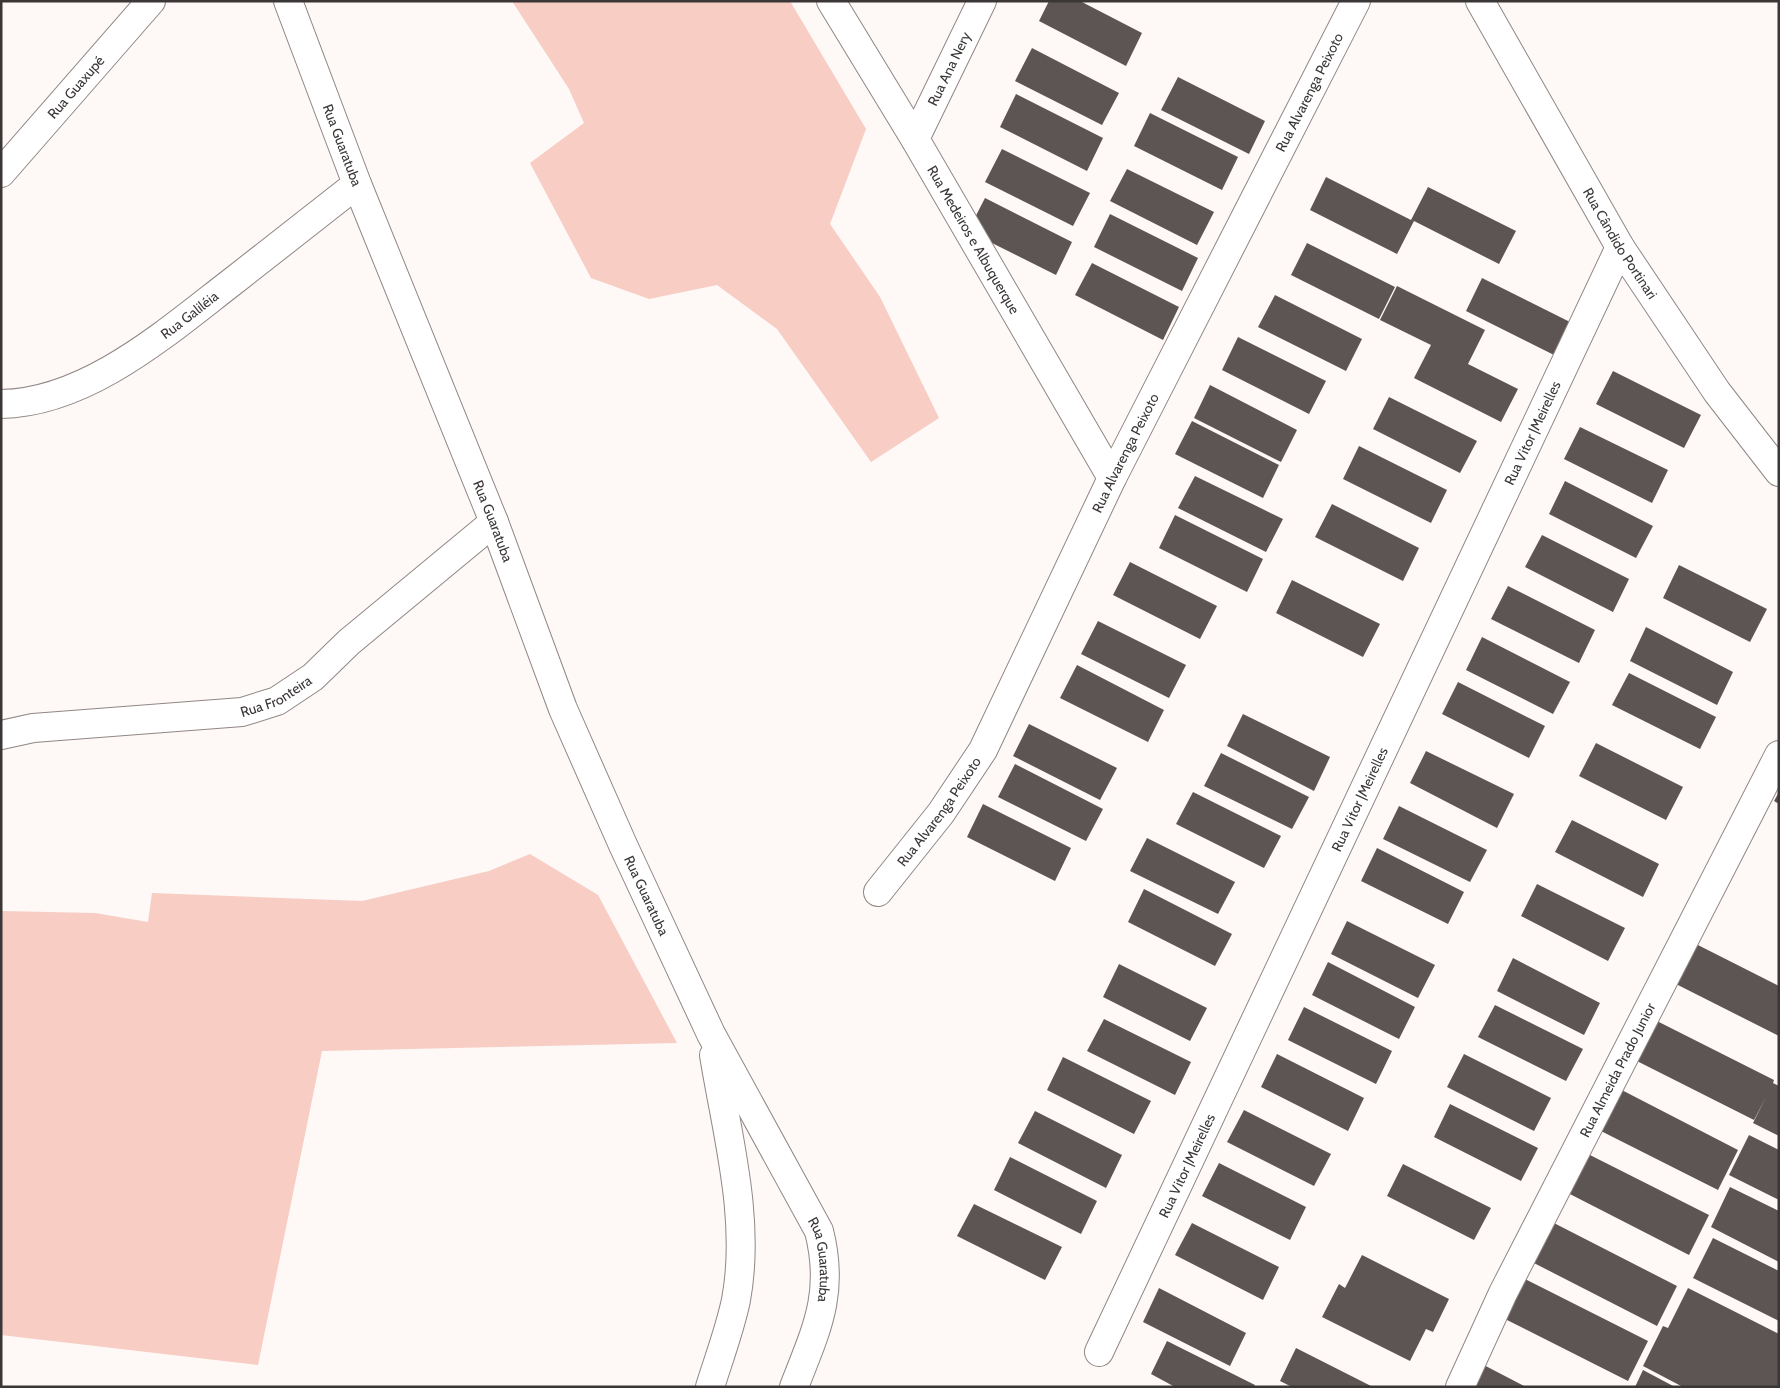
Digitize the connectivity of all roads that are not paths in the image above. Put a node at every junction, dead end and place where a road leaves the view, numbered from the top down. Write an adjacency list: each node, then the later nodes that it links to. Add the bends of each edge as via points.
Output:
1 (151, 1): 8 (street, Rua Guaxupé)
2 (288, 1): 9 (street, Rua Guaratuba)
3 (831, 1): 7 (street, Rua Medeiros e Albuquerque)
4 (982, 1): 7 (street, Rua Ana Nery)
5 (1356, 1): 13 (street, Rua Alvarenga Peixoto)
6 (1480, 1): 10 (street, Rua Cândido Portinari)
7 (915, 138): 13 (street, Rua Medeiros e Albuquerque)
8 (1, 173)
9 (357, 184): 11 (street, Rua Galiléia, via 164,335 94,379 56,395); 14 (street, Rua Guaratuba)
10 (1620, 247): 12 (street, Rua Cândido Portinari, via 1717,392); 19 (street, Rua Vitor |Meirelles)
11 (1, 404)
12 (1779, 472)
13 (1112, 478): 17 (street, Rua Alvarenga Peixoto, via 983,750 941,813)
14 (494, 522): 15 (street, Rua Fronteira, via 349,642 313,677 277,701 242,712 33,728); 18 (street, Rua Guaratuba, via 564,709)
15 (1, 735)
16 (1779, 755): 22 (street, Rua Almeida Prado Junior, via 1503,1293)
17 (878, 892)
18 (710, 1034): 20 (street, Rua Guaratuba, via 740,1210 736,1300); 21 (street, Rua Guaratuba, via 819,1231 825,1254 826,1286 821,1316)
19 (1099, 1352)
20 (710, 1387)
21 (794, 1387)
22 (1460, 1387)

